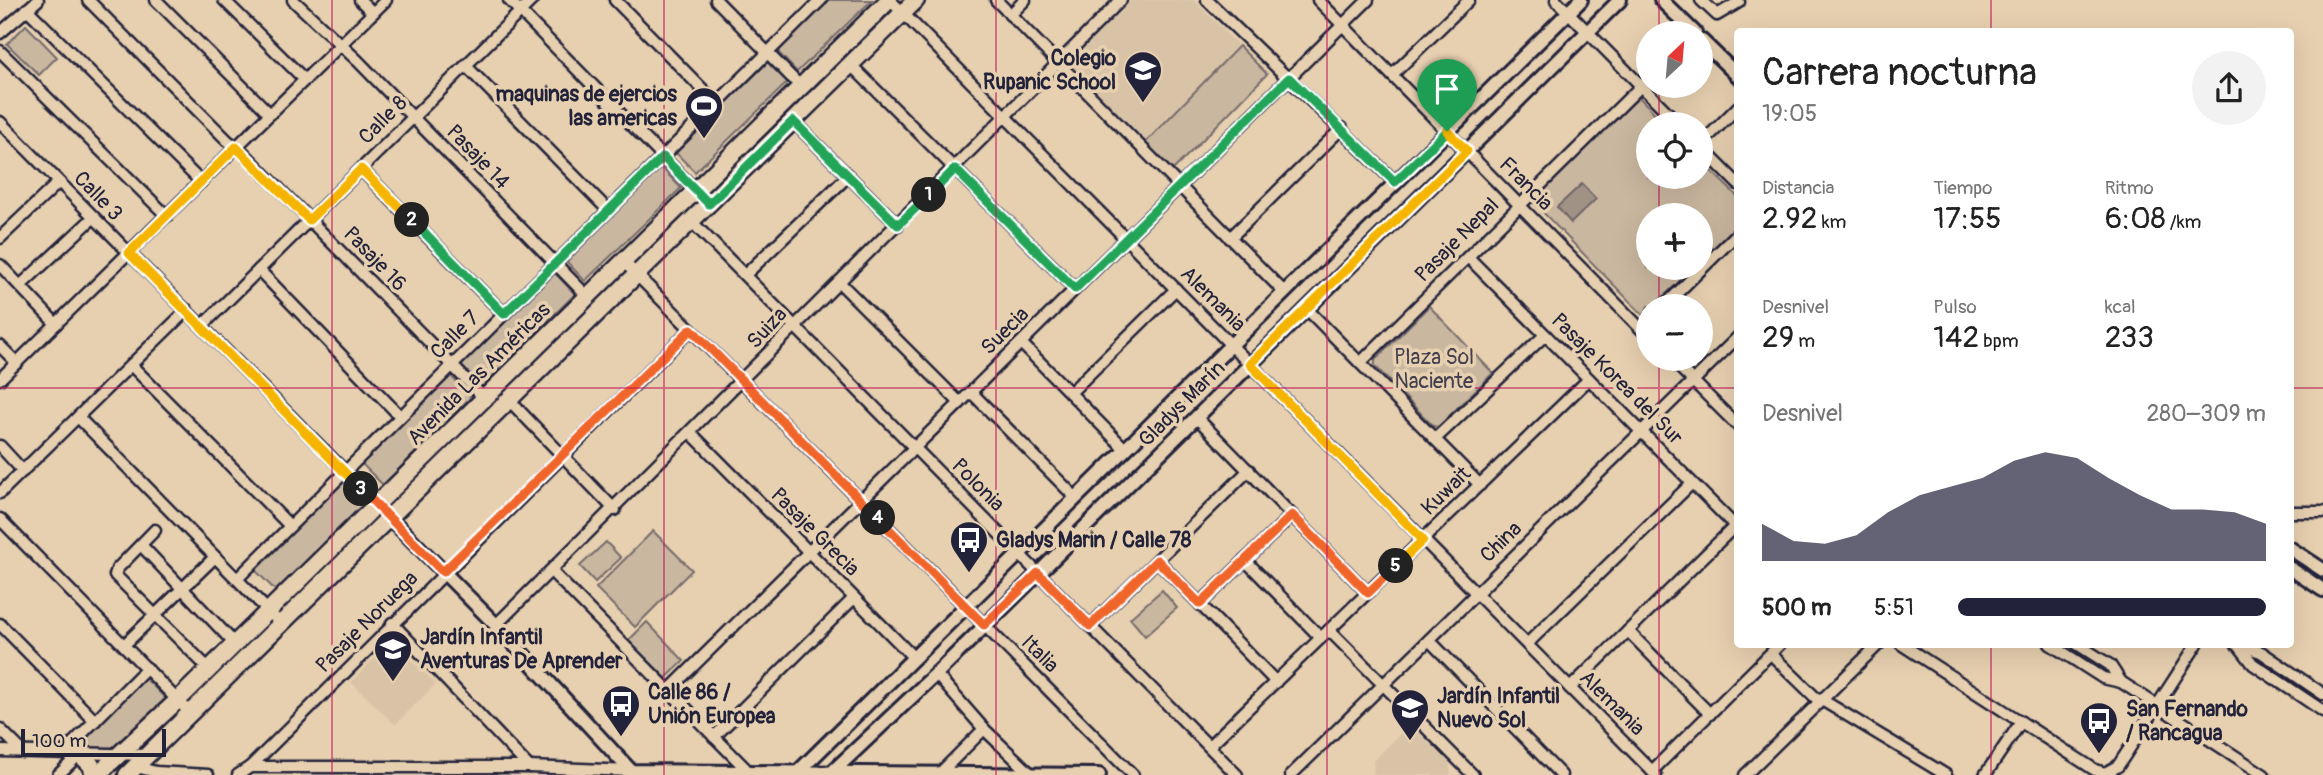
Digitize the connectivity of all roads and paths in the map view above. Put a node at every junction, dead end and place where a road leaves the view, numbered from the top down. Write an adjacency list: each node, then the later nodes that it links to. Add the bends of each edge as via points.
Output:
1 (38, 0): 28 (street)
2 (88, 0): 64 (street, Pasaje 16)
3 (156, 0): 56 (street)
4 (224, 0): 48 (street)
5 (293, 0): 38 (street, Pasaje 14)
6 (360, 0): 30 (street)
7 (386, 0): 30 (street)
8 (509, 0): 29 (street)
9 (532, 0): 29 (street, Calle 8)
10 (615, 0): 53 (street)
11 (716, 0): 40 (street)
12 (821, 0): 40 (street, Calle 7)
13 (890, 0): 31 (street, Alemania); 50 (main road, Avenida Las Américas)
14 (916, 0): 31 (main road, Avenida Las Américas)
15 (996, 0): 33 (street)
16 (1025, 0): 33 (street)
17 (1121, 0): 42 (street, Suiza)
18 (1207, 0): 47 (street)
19 (1318, 0): 35 (street, Francia)
20 (1368, 0): 35 (street, Suecia)
21 (1469, 0): 46 (street)
22 (1556, 0): 32 (street)
23 (1581, 0): 32 (street, Gladys Marín)
24 (1620, 0): 37 (street, Gladys Marín)
25 (1661, 0): 34 (street)
26 (1701, 0): 27 (street, via 1717,15)
27 (1739, 2)
28 (27, 9): 36 (street); 73 (street)
29 (520, 11): 44 (street, Calle 8); 66 (street)
30 (373, 13): 38 (street)
31 (903, 13): 43 (main road, Avenida Las Américas); 57 (street, Alemania)
32 (1568, 13): 37 (street); 62 (street, Gladys Marín)
33 (1010, 15): 42 (street)
34 (1683, 21)
35 (1342, 25): 46 (street, Francia); 47 (street, Suecia)
36 (0, 33)
37 (1587, 33): 49 (street); 65 (street, Gladys Marín)
38 (340, 45): 48 (street); 58 (street, Pasaje 14)
39 (0, 51): 80 (street)
40 (767, 52): 50 (street); 53 (street, Calle 7)
41 (1713, 52): 45 (street)
42 (1057, 63): 57 (street, Suiza); 75 (street)
43 (850, 65): 59 (main road, Avenida Las Américas); 69 (street)
44 (466, 66): 58 (street, Calle 8); 79 (street)
45 (1734, 72)
46 (1392, 75): 62 (street, Francia)
47 (1289, 78): 61 (street); 75 (street, Suecia)
48 (305, 80): 56 (street)
49 (1636, 81)
50 (801, 87): 76 (main road, Avenida Las Américas)
51 (1636, 91): 78 (street, Pasaje Nepal)
52 (1653, 98): 55 (street)
53 (716, 103): 66 (street, Calle 7)
54 (1734, 111): 63 (street)
55 (1667, 112)
56 (270, 114): 64 (street)
57 (1005, 116): 69 (street, Suiza); 88 (street, Alemania)
58 (413, 117): 68 (street, Calle 8); 92 (street, Pasaje 14)
59 (793, 121): 70 (street); 77 (main road, Avenida Las Américas)
60 (0, 122): 72 (street, Calle 3)
61 (1342, 128): 74 (street); 86 (street)
62 (1447, 131): 65 (street, Francia); 74 (street, Gladys Marín)
63 (1713, 133)
64 (236, 147): 73 (street); 82 (street, Pasaje 16)
65 (1467, 151): 78 (street, Francia); 104 (street, Gladys Marín)
66 (663, 157): 76 (street); 79 (street, Calle 7)
67 (1713, 158): 71 (street)
68 (361, 169): 82 (street, Calle 8); 106 (street)
69 (955, 169): 84 (street, Suiza); 99 (street)
70 (848, 176): 84 (street); 96 (street)
71 (1734, 180)
72 (59, 182): 81 (street, Calle 3); 87 (street)
73 (201, 182): 80 (street)
74 (1395, 182): 101 (street, Gladys Marín)
75 (1179, 186): 86 (street); 88 (street, Suecia)
76 (696, 190): 77 (street); 91 (main road, Avenida Las Américas)
77 (709, 204): 83 (main road, Avenida Las Américas)
78 (1520, 205): 90 (street, Pasaje Nepal); 107 (street, Francia)
79 (608, 210): 92 (street, Calle 7)
80 (167, 216): 89 (street)
81 (93, 218): 89 (street, Calle 3); 98 (street)
82 (309, 220): 94 (street, Calle 8); 121 (street, Pasaje 16)
83 (691, 221): 95 (main road, Avenida Las Américas); 96 (street, Polonia)
84 (898, 225): 97 (street, Suiza)
85 (1734, 237): 102 (street)
86 (1230, 238): 101 (street)
87 (0, 239)
88 (1126, 239): 99 (street, Suecia); 100 (street, Alemania)
89 (129, 253): 105 (street, Calle 3); 108 (street)
90 (1468, 257): 112 (street, Pasaje Korea del Sur); 118 (street, Pasaje Nepal)
91 (624, 261): 95 (street, Italia); 103 (main road, Avenida Las Américas)
92 (555, 263): 103 (street, Pasaje 14); 106 (street, Calle 7)
93 (0, 265): 98 (street)
94 (259, 270): 109 (street, Calle 8); 132 (street)
95 (637, 275): 111 (street, Italia); 130 (main road, Avenida Las Américas)
96 (745, 275): 110 (street, Polonia)
97 (839, 282): 110 (street, Suiza); 131 (street)
98 (20, 286): 108 (street)
99 (1075, 289): 114 (street, Suecia)
100 (1175, 289): 115 (street, Alemania); 128 (street)
101 (1284, 292): 115 (street, Gladys Marín)
102 (1676, 294)
103 (588, 297): 129 (main road, Avenida Las Américas)
104 (1307, 309): 118 (street); 119 (street, Gladys Marín)
105 (187, 310): 109 (street, Calle 3); 120 (street)
106 (504, 314): 121 (street, Calle 7)
107 (1636, 319)
108 (56, 324): 117 (street)
109 (202, 326): 145 (street, Calle 3)
110 (794, 326): 126 (street, Suiza); 140 (street, Polonia)
111 (691, 329): 126 (street, Italia); 142 (street, Pasaje Noruega)
112 (1545, 335): 124 (street, Pasaje Korea del Sur); 138 (street)
113 (1734, 341): 125 (street, China)
114 (1021, 343): 127 (street, Suecia); 128 (street)
115 (1231, 344): 119 (street, Alemania); 141 (street, Gladys Marín)
116 (0, 346): 117 (street)
117 (17, 363): 123 (street)
118 (1360, 363): 138 (street)
119 (1250, 364): 134 (street, Gladys Marín); 162 (street, Alemania)
120 (131, 365): 133 (street); 158 (street)
121 (452, 365): 129 (street, Pasaje 16); 132 (street, Calle 7)
122 (1683, 371): 125 (street)
123 (0, 379)
124 (1589, 379): 136 (street, Pasaje Korea del Sur); 147 (street, Kuwait)
125 (1693, 381): 135 (street); 136 (street, China)
126 (743, 382): 137 (street, Suiza); 150 (street, Italia)
127 (971, 392): 131 (street, Suecia); 149 (street)
128 (1070, 393): 141 (street)
129 (484, 398): 151 (main road, Avenida Las Américas)
130 (509, 400): 142 (street); 156 (main road, Avenida Las Américas)
131 (960, 403): 140 (street, Suecia)
132 (400, 416): 145 (street, Calle 7)
133 (78, 417): 144 (street); 167 (street)
134 (1196, 417): 143 (street); 174 (street, Gladys Marín)
135 (1734, 422)
136 (1641, 432): 146 (street, Pasaje Korea del Sur); 179 (street, China)
137 (691, 433): 152 (street, Suiza); 165 (street, Pasaje Grecia)
138 (1435, 439): 147 (street)
139 (0, 446): 144 (street)
140 (914, 448): 150 (street, Suecia); 166 (street, Polonia)
141 (1125, 449): 149 (street, Gladys Marín)
142 (562, 455): 152 (street); 173 (street, Pasaje Noruega)
143 (1249, 470): 155 (street); 168 (street)
144 (23, 471): 148 (street)
145 (345, 472): 151 (street, Calle 3); 158 (street, Calle 7)
146 (1692, 483): 159 (street, Pasaje Korea del Sur); 196 (street)
147 (1480, 485): 162 (street, Kuwait)
148 (0, 493)
149 (1075, 497): 166 (street, Gladys Marín)
150 (861, 500): 165 (street, Suecia); 182 (street, Italia)
151 (377, 505): 156 (street); 183 (main road, Avenida Las Américas)
152 (615, 510): 171 (street, Suiza)
153 (2294, 512): 154 (street)
154 (2323, 512)
155 (1292, 515): 169 (street); 178 (street)
156 (390, 518): 173 (street); 186 (main road, Avenida Las Américas)
157 (0, 519): 197 (street)
158 (290, 526): 175 (street, Calle 7)
159 (1734, 526)
160 (155, 530): 163 (street)
161 (1734, 530): 192 (street)
162 (1423, 540): 178 (street, Kuwait); 179 (street, Alemania)
163 (141, 545): 176 (street); 184 (street, via 115,575)
164 (2294, 550): 170 (street)
165 (808, 552): 180 (street, Pasaje Grecia); 215 (street, Suecia)
166 (1018, 553): 174 (street, Polonia); 182 (street, Gladys Marín)
167 (215, 556): 175 (street); 176 (street)
168 (1157, 560): 181 (street); 190 (street)
169 (1245, 560): 181 (street); 193 (street)
170 (2323, 570)
171 (551, 571): 188 (street, Suiza); 215 (street)
172 (2294, 571): 177 (street)
173 (443, 572): 187 (street, Pasaje Noruega); 188 (street)
174 (1038, 573): 189 (street, Gladys Marín); 190 (street, Polonia)
175 (237, 579): 183 (street)
176 (182, 588): 184 (street); 195 (street)
177 (2323, 590)
178 (1368, 593): 191 (street, Kuwait)
179 (1476, 593): 194 (street, China); 196 (street, Alemania)
180 (854, 598): 207 (street, Pasaje Grecia); 227 (street)
181 (1200, 604): 211 (street)
182 (965, 606): 189 (street, Italia); 207 (street, Gladys Marín)
183 (269, 611): 186 (street); 195 (main road, Avenida Las Américas)
184 (155, 614): 197 (street); 209 (street)
185 (0, 624): 223 (street)
186 (281, 624): 221 (main road, Avenida Las Américas)
187 (392, 624): 234 (street, Pasaje Noruega); 235 (street)
188 (496, 625): 238 (street)
189 (984, 625): 210 (street, Gladys Marín); 252 (street, Italia)
190 (1090, 626): 228 (street, Polonia)
191 (1329, 630): 193 (street, Kuwait); 213 (street)
192 (1628, 631): 214 (street); 222 (street)
193 (1321, 638): 211 (street, Kuwait)
194 (1429, 640): 213 (street, China); 256 (street)
195 (235, 644): 209 (main road, Avenida Las Américas)
196 (1527, 644): 214 (street, Alemania)
197 (124, 645): 208 (street)
198 (1776, 648): 206 (street)
199 (1875, 648): 218 (street)
200 (1907, 648): 224 (street)
201 (2056, 648): 212 (street, via 2103,678)
202 (2083, 648): 212 (street, via 2110,665)
203 (2194, 648): 219 (street)
204 (2240, 648): 220 (street, via 2253,664)
205 (2248, 648): 216 (street)
206 (1770, 654): 218 (street); 222 (street)
207 (913, 657): 243 (street, Gladys Marín)
208 (146, 668): 217 (street); 223 (street)
209 (209, 669): 217 (main road, Avenida Las Américas)
210 (936, 674): 226 (street); 244 (street, Gladys Marín)
211 (1276, 682): 228 (street, Kuwait)
212 (2121, 682): 219 (street)
213 (1382, 685): 254 (street, China); 255 (street)
214 (1570, 688): 240 (street, Alemania)
215 (668, 690): 227 (street)
216 (2323, 694)
217 (178, 700): 221 (street); 232 (main road, Avenida Las Américas)
218 (1821, 701): 257 (street); 258 (street)
219 (2157, 706): 246 (street, via 2118,766); 260 (street)
220 (2323, 711)
221 (191, 713): 233 (main road, Avenida Las Américas)
222 (1710, 714): 240 (street)
223 (95, 721): 231 (street)
224 (2021, 722): 246 (street); 259 (street)
225 (0, 729): 230 (street)
226 (984, 729): 239 (street); 245 (street)
227 (714, 737): 237 (street)
228 (1209, 746): 253 (street, Polonia)
229 (0, 751): 230 (street)
230 (23, 752): 231 (street)
231 (72, 754): 232 (street); 247 (street); 248 (main road, via 91,765)
232 (120, 754): 233 (street); 236 (street); 248 (main road, Avenida Las Américas)
233 (149, 755): 236 (main road, Avenida Las Américas)
234 (250, 767): 235 (street); 250 (street, Pasaje Noruega)
235 (529, 767): 238 (street)
236 (129, 772): 241 (street)
237 (749, 772): 238 (street); 242 (street)
238 (631, 773)
239 (940, 773): 244 (street); 245 (street)
240 (1654, 773)
241 (155, 774): 249 (street)
242 (774, 774): 243 (street)
243 (795, 774): 244 (street)
244 (831, 774)
245 (1030, 774): 251 (street)
246 (2105, 774)
247 (58, 775)
248 (95, 775)
249 (208, 775)
250 (238, 775)
251 (1099, 775)
252 (1133, 775)
253 (1237, 775)
254 (1291, 775)
255 (1473, 775)
256 (1561, 775)
257 (1745, 775)
258 (1946, 775)
259 (1986, 775)
260 (2264, 775)

